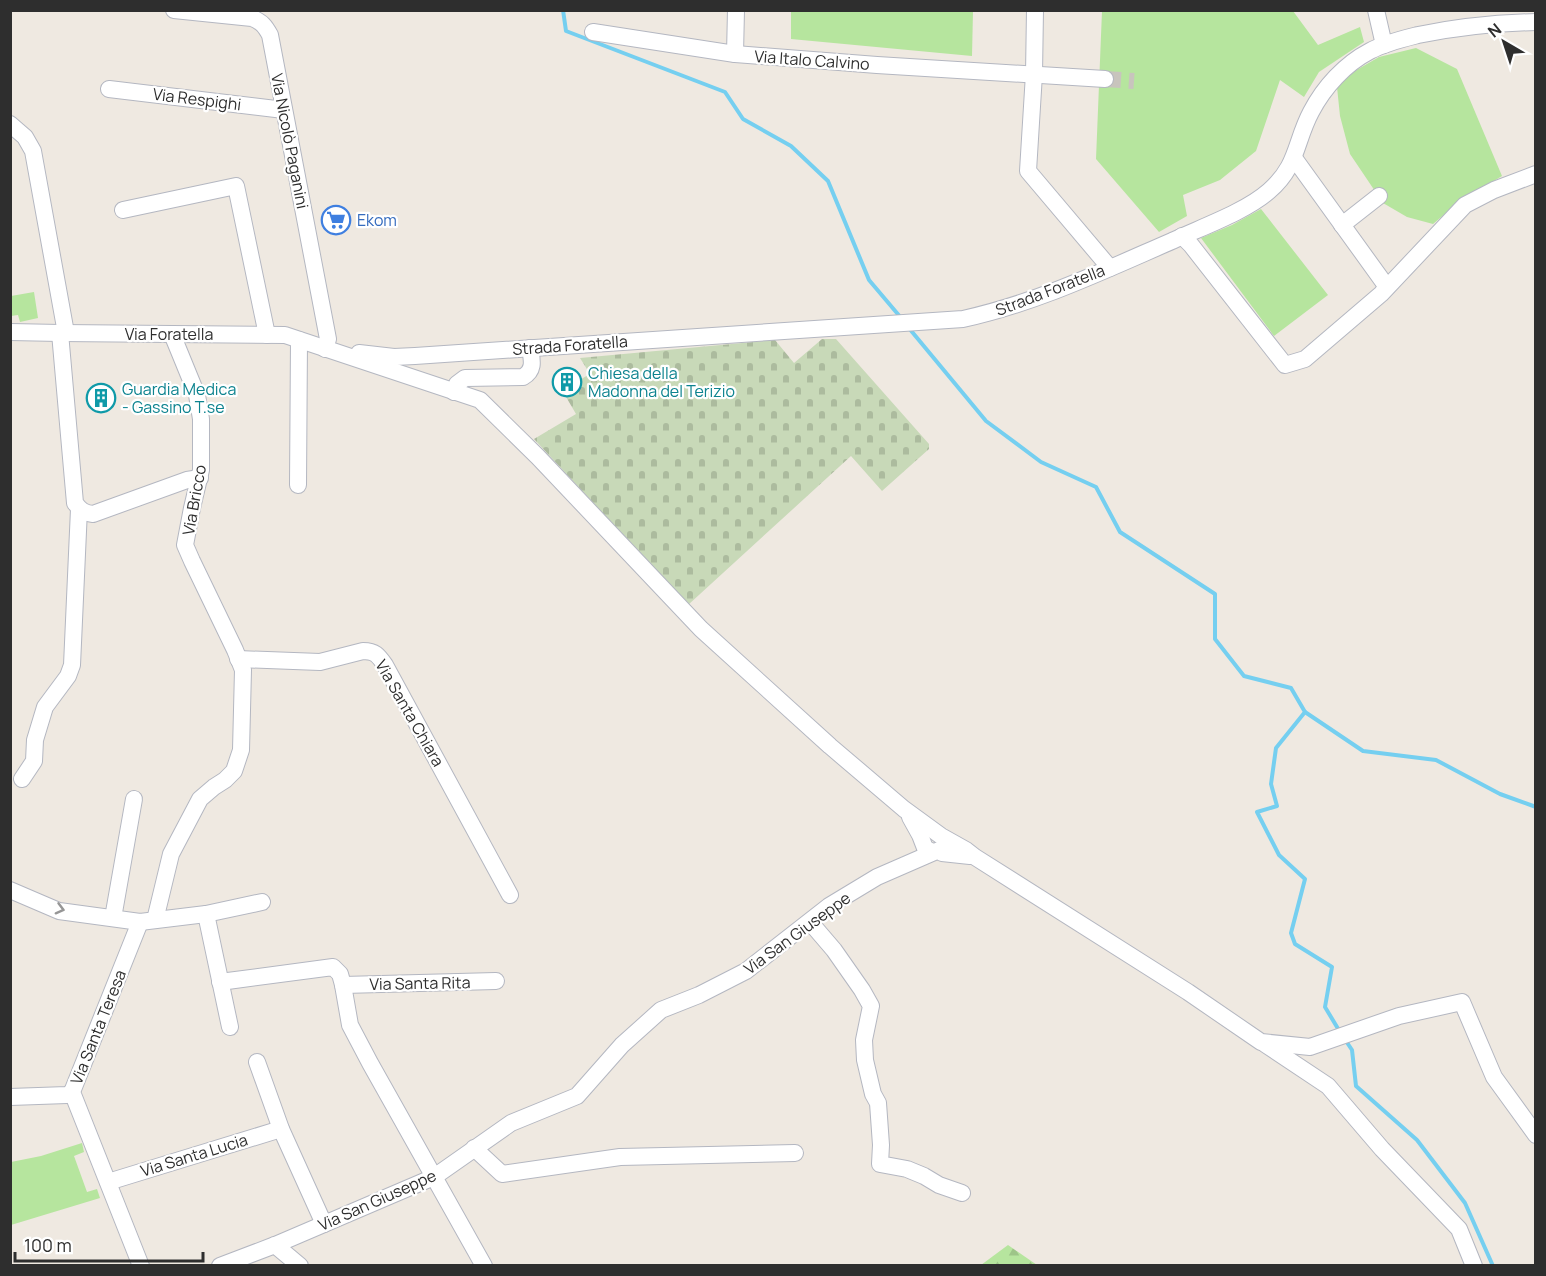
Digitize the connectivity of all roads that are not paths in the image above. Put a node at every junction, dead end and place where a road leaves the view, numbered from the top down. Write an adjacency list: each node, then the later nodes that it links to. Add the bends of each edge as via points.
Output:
1 (174, 10): 12 (street, Via Nicolò Paganini, via 252,18 266,26)
2 (736, 10): 8 (street)
3 (1035, 10): 9 (street)
4 (1376, 10): 7 (street)
5 (1536, 22): 7 (street, Strada Foratella, via 1449,28)
6 (593, 32): 8 (street, Via Italo Calvino)
7 (1384, 45): 14 (street, Strada Foratella, via 1342,71 1325,88 1310,114)
8 (735, 54): 9 (street, Via Italo Calvino)
9 (1034, 74): 10 (street, Via Italo Calvino); 20 (street, via 1028,171)
10 (1105, 80)
11 (110, 89): 12 (street, Via Respighi)
12 (284, 110): 28 (street, Via Nicolò Paganini, via 328,339)
13 (10, 124): 23 (street, via 33,151)
14 (1294, 158): 18 (street); 19 (street, Strada Foratella, via 1283,178 1255,203)
15 (1536, 174): 21 (street, via 1464,205)
16 (1379, 196): 18 (street)
17 (123, 210): 25 (street, via 236,186)
18 (1342, 225): 21 (street)
19 (1187, 240): 20 (street, Strada Foratella); 21 (street, via 1285,365 1305,360)
20 (1110, 268): 27 (street, Strada Foratella, via 1043,296 963,319)
21 (1388, 287)
22 (10, 332): 23 (street, Via Foratella)
23 (63, 333): 24 (street, Via Foratella); 36 (street, via 75,503)
24 (172, 334): 25 (street, Via Foratella); 34 (street, Via Bricco, via 197,395 201,419)
25 (267, 335): 26 (street, Via Foratella)
26 (299, 340): 28 (street, Via Foratella); 35 (street)
27 (530, 348): 29 (street, Strada Foratella); 33 (street, via 530,373 523,377 465,378)
28 (325, 349): 30 (street, Strada Foratella); 31 (street)
29 (415, 356): 30 (street, Strada Foratella); 32 (street)
30 (394, 357): 31 (street)
31 (402, 374): 32 (street)
32 (424, 382): 33 (street)
33 (454, 392): 40 (street, via 480,400 701,629 904,809)
34 (200, 478): 36 (street, via 93,514); 37 (street, Via Bricco, via 185,544)
35 (298, 485)
36 (79, 509): 38 (street, via 72,665 45,707 35,740 34,761)
37 (238, 659): 42 (street, Via Santa Chiara, via 320,662 363,651 378,655); 46 (street, Via Bricco, via 243,670 241,750 234,771 200,799 171,854)
38 (22, 779)
39 (134, 799): 45 (street)
40 (932, 843): 47 (street, Via San Giuseppe, via 829,906); 52 (street, via 966,850)
41 (10, 890): 45 (street, one-way to 45, via 59,910)
42 (510, 895)
43 (262, 902): 44 (street)
44 (206, 914): 46 (street); 49 (street)
45 (113, 918): 46 (street)
46 (147, 921): 54 (street, Via Santa Teresa)
47 (810, 922): 58 (street, Via San Giuseppe, via 746,971 661,1010 622,1045 577,1096 511,1123); 62 (street, via 871,1006 864,1040 865,1060 878,1103 880,1164 907,1169)
48 (496, 981): 50 (street, Via Santa Rita)
49 (220, 982): 50 (street, via 333,967); 51 (street)
50 (343, 985): 60 (street, via 350,1025)
51 (230, 1027)
52 (1261, 1042): 57 (street, via 1310,1047 1399,1016 1462,1002 1494,1077); 69 (street, via 1328,1086 1459,1229)
53 (257, 1062): 56 (street)
54 (72, 1092): 55 (street); 61 (street, Via Santa Teresa)
55 (10, 1097)
56 (281, 1129): 61 (street, Via Santa Lucia); 63 (street)
57 (1536, 1135)
58 (474, 1148): 59 (street, via 502,1174 620,1157); 60 (street, Via San Giuseppe)
59 (795, 1153)
60 (434, 1177): 63 (street, Via San Giuseppe); 68 (street)
61 (108, 1182): 65 (street, Via Santa Teresa)
62 (962, 1193)
63 (324, 1224): 64 (street, Via San Giuseppe)
64 (275, 1245): 66 (street, Via San Giuseppe); 67 (street)
65 (141, 1266)
66 (220, 1266)
67 (300, 1266)
68 (484, 1266)
69 (1474, 1266)

